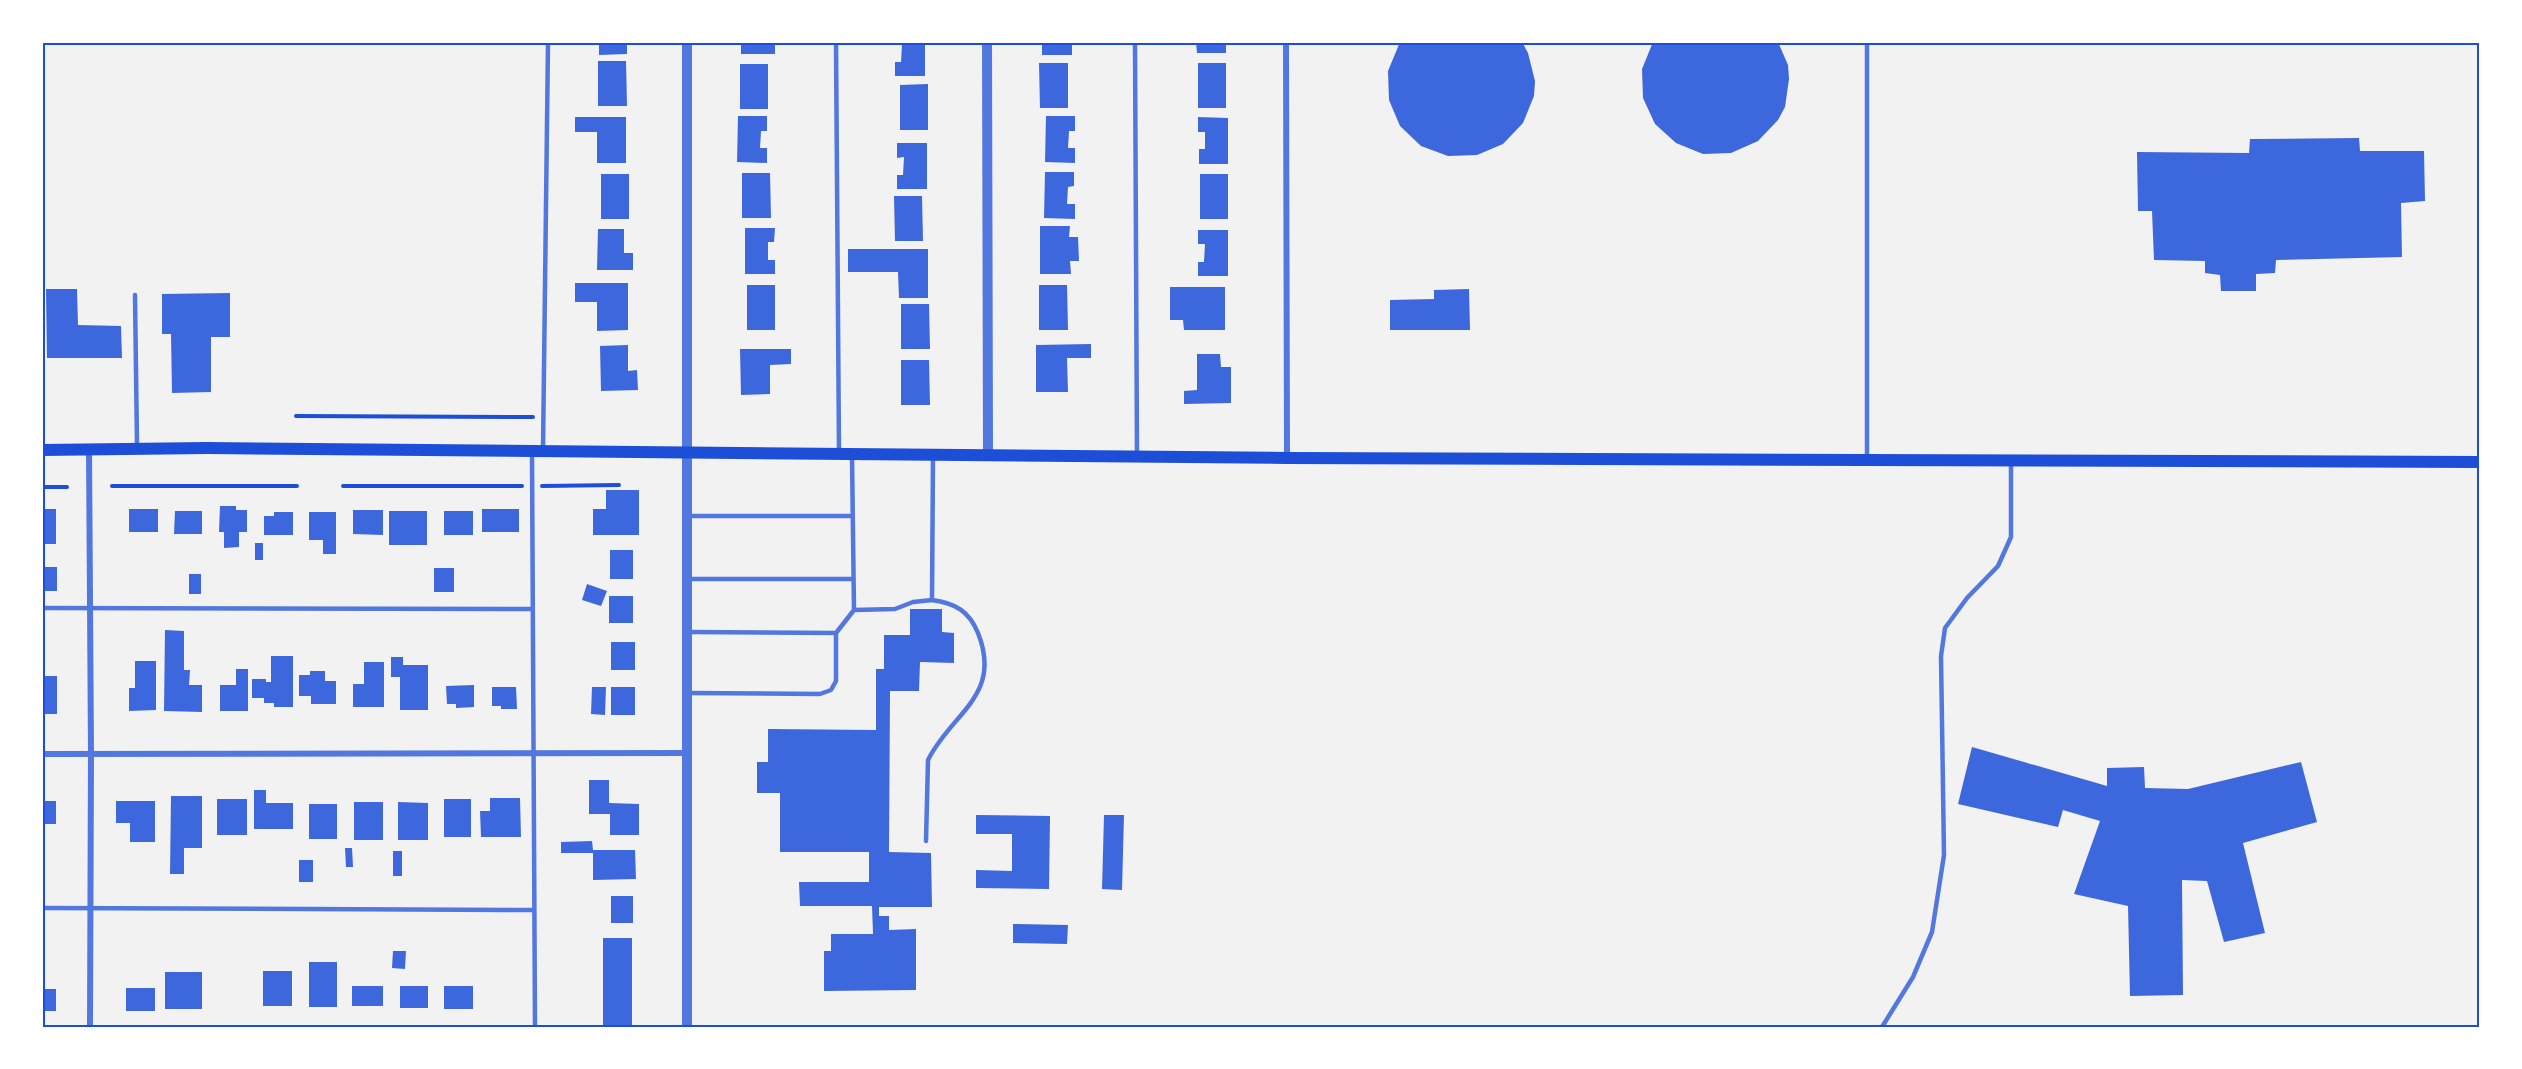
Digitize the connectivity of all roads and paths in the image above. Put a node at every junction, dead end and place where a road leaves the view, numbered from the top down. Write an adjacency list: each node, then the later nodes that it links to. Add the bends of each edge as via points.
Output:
1 (548, 42): 10 (lane)
2 (687, 42): 15 (street)
3 (836, 42): 16 (lane)
4 (987, 42): 18 (street)
5 (1135, 42): 19 (lane)
6 (1287, 42): 20 (street)
7 (1867, 42): 21 (lane)
8 (135, 295): 12 (lane)
9 (296, 416): 10 (path)
10 (544, 417): 14 (lane)
11 (88, 449): 12 (main road); 13 (main road); 37 (street)
12 (137, 449): 14 (main road)
13 (42, 450)
14 (537, 450): 15 (main road); 28 (lane)
15 (688, 453): 16 (main road); 31 (street)
16 (846, 454): 17 (main road); 32 (lane)
17 (933, 456): 18 (main road); 35 (lane)
18 (988, 456): 19 (main road)
19 (1137, 457): 20 (main road)
20 (1287, 459): 21 (main road)
21 (1867, 460): 22 (main road)
22 (2011, 460): 23 (main road); 54 (lane, via 2011,537 1998,566 1945,628 1941,656 1944,855 1932,932 1913,977)
23 (2480, 462)
24 (619, 485): 28 (path)
25 (112, 486): 26 (path)
26 (297, 486)
27 (343, 486): 28 (path)
28 (532, 486): 38 (lane)
29 (42, 487): 30 (path)
30 (68, 487)
31 (688, 516): 32 (lane); 33 (street)
32 (852, 516): 34 (lane)
33 (688, 579): 34 (lane); 40 (street)
34 (853, 579): 39 (lane)
35 (932, 600): 39 (lane, via 895,609); 47 (lane, via 960,607 974,624 982,644 984,666 975,699 928,760)
36 (42, 608): 37 (lane)
37 (90, 608): 38 (lane); 46 (street)
38 (532, 609): 43 (lane)
39 (854, 610): 41 (lane)
40 (688, 632): 41 (lane); 42 (street)
41 (836, 633): 42 (lane, via 836,681 831,690 820,694)
42 (688, 693): 44 (street)
43 (533, 753): 44 (street); 46 (street); 50 (lane)
44 (687, 753): 53 (street)
45 (42, 754): 46 (street)
46 (91, 754): 49 (street)
47 (926, 840)
48 (42, 908): 49 (lane)
49 (89, 909): 50 (lane); 51 (street)
50 (534, 910): 52 (lane)
51 (90, 1027)
52 (535, 1027)
53 (687, 1027)
54 (1882, 1027)

